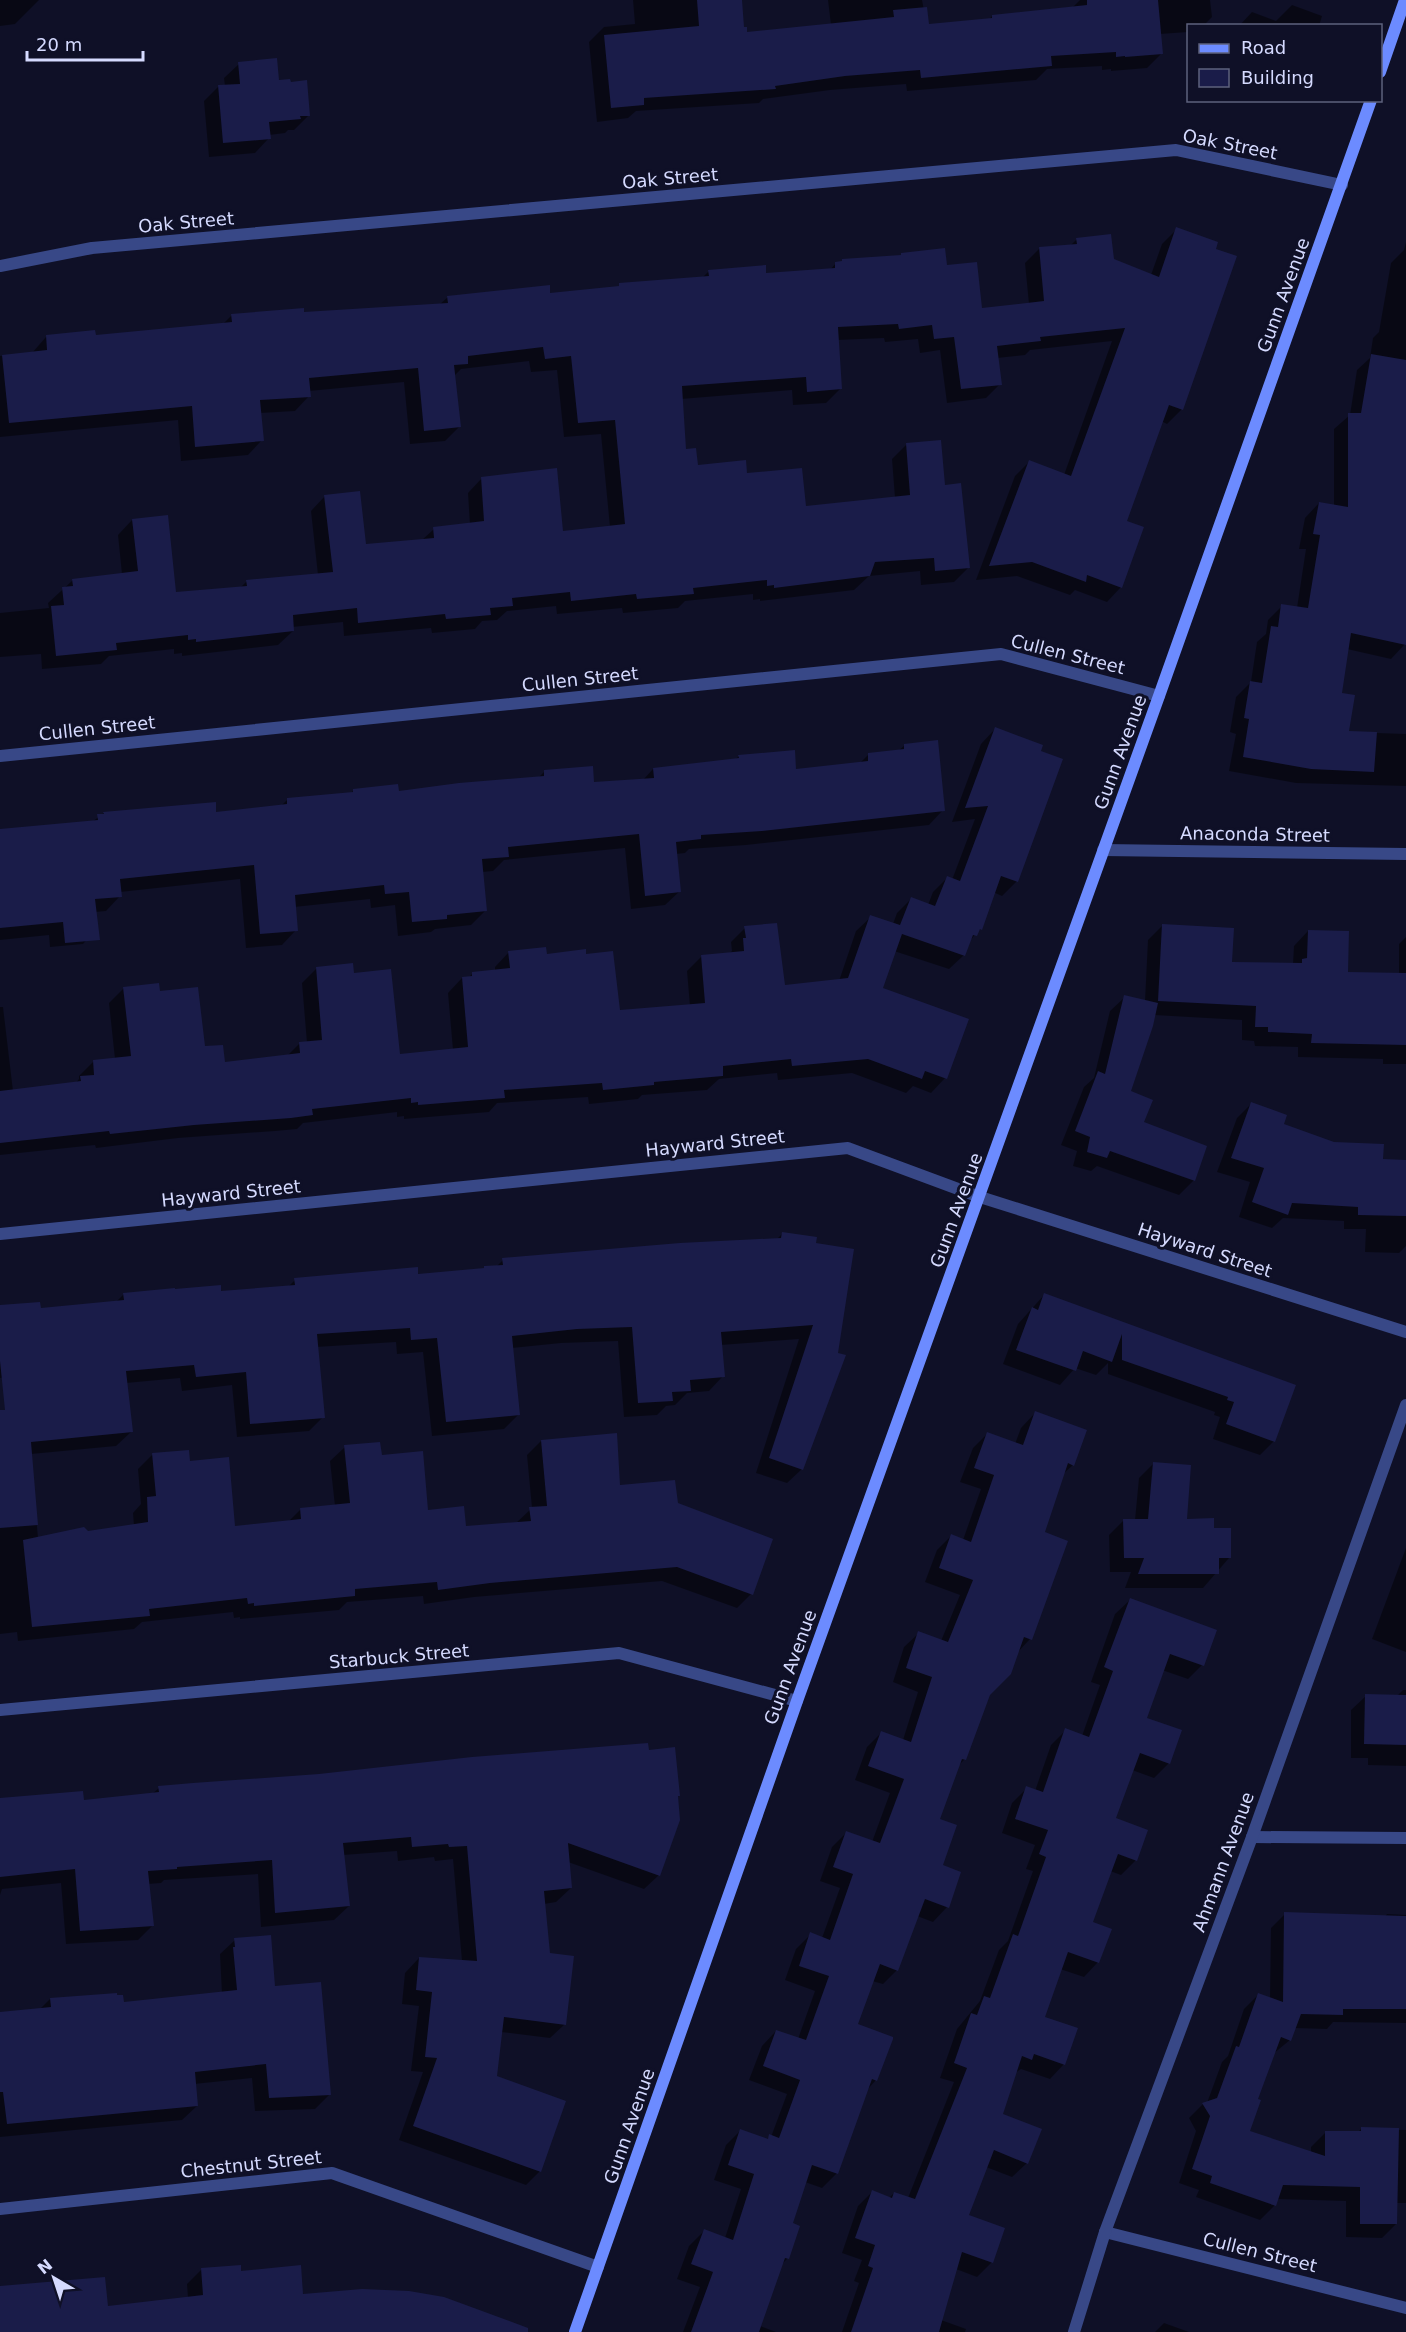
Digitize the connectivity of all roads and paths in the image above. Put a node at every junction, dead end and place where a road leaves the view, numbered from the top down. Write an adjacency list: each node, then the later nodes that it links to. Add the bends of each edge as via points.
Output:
1 (1405, 0): 2 (street)
2 (1382, 66)
3 (1370, 102): 4 (street, Gunn Avenue)
4 (1342, 185): 5 (street, Oak Street, via 1176,150 92,248); 6 (street, Gunn Avenue)
5 (0, 266)
6 (1160, 696): 7 (street, Cullen Street, via 1001,654); 8 (street, Gunn Avenue)
7 (0, 756)
8 (1103, 849): 9 (street, Anaconda Street); 10 (street, Gunn Avenue)
9 (1406, 854)
10 (980, 1197): 11 (street, Hayward Street, via 848,1148); 12 (street, Hayward Street); 14 (street, Gunn Avenue)
11 (0, 1234)
12 (1406, 1332)
13 (1406, 1405): 16 (street, Ahmann Avenue)
14 (797, 1701): 15 (street, Starbuck Street, via 619,1653); 20 (street, Gunn Avenue)
15 (0, 1710)
16 (1252, 1837): 17 (street); 19 (street, Ahmann Avenue)
17 (1406, 1838)
18 (0, 2209): 20 (street, Chestnut Street, via 332,2173)
19 (1105, 2232): 21 (street, Cullen Street); 23 (street, Ahmann Avenue)
20 (598, 2267): 22 (street, Gunn Avenue)
21 (1406, 2307)
22 (575, 2332)
23 (1074, 2332)

